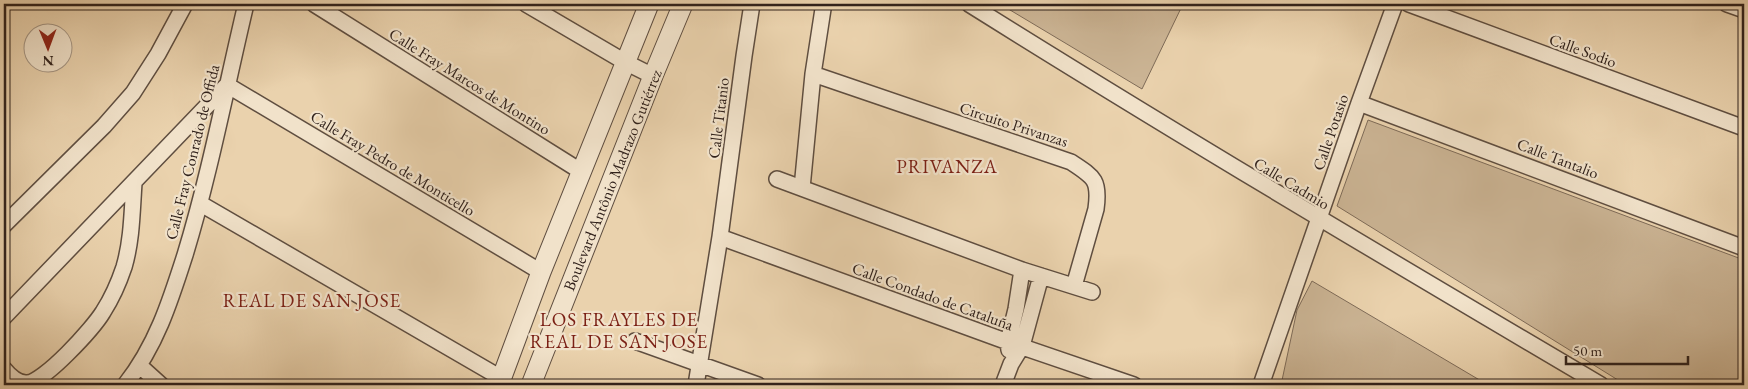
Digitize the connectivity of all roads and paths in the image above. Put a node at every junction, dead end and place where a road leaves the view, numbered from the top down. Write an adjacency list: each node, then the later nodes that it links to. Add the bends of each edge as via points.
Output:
1 (185, 4): 26 (street, via 133,93)
2 (246, 4): 17 (street, Calle Fray Conrado de Offida)
3 (314, 4): 20 (street, Calle Fray Marcos de Montino)
4 (526, 4): 14 (street)
5 (649, 4): 14 (street, Boulevard Antônio Madrazo Gutiérrez)
6 (683, 4): 16 (street, Boulevard Antônio Madrazo Gutiérrez)
7 (752, 4): 27 (street, Calle Titanio)
8 (969, 4): 25 (street, Calle Cadmio)
9 (1395, 4): 18 (street, Calle Potasio)
10 (1409, 4): 19 (street, Calle Sodio)
11 (1727, 4): 13 (street)
12 (823, 10): 15 (street)
13 (1744, 10)
14 (625, 62): 16 (street); 20 (street, Boulevard Antônio Madrazo Gutiérrez)
15 (813, 74): 23 (street); 32 (street, Circuito Privanzas, via 1071,162 1090,175 1097,189 1097,204)
16 (652, 76): 43 (street, Boulevard Antônio Madrazo Gutiérrez)
17 (227, 85): 22 (street); 24 (street, Calle Fray Conrado de Offida); 30 (street, Calle Fray Pedro de Monticello)
18 (1359, 103): 25 (street, Calle Potasio); 28 (street, Calle Tantalio)
19 (1744, 128)
20 (582, 172): 30 (street, Boulevard Antônio Madrazo Gutiérrez)
21 (777, 179): 23 (street)
22 (134, 183): 34 (street); 39 (street, via 128,251 104,312 37,381 15,380)
23 (802, 188): 29 (street)
24 (201, 204): 38 (street, Calle Fray Conrado de Offida, via 169,304); 40 (street)
25 (1318, 219): 48 (street, Calle Potasio); 49 (street, Calle Cadmio)
26 (4, 225)
27 (720, 237): 36 (street, Calle Condado de Cataluña); 37 (street, Calle Titanio)
28 (1744, 248)
29 (1022, 270): 31 (street); 36 (street)
30 (541, 272): 40 (street, Boulevard Antônio Madrazo Gutiérrez)
31 (1041, 276): 32 (street); 36 (street)
32 (1074, 286): 33 (street)
33 (1092, 292)
34 (4, 316)
35 (635, 341): 37 (street)
36 (1015, 344): 46 (street); 47 (street, Calle Condado de Cataluña)
37 (700, 364): 44 (street, Calle Titanio); 45 (street)
38 (140, 366): 41 (street, Calle Fray Conrado de Offida); 42 (street)
39 (4, 369)
40 (500, 382)
41 (125, 385)
42 (161, 385)
43 (531, 385)
44 (696, 385)
45 (758, 385)
46 (1003, 385)
47 (1134, 385)
48 (1261, 385)
49 (1600, 385)

